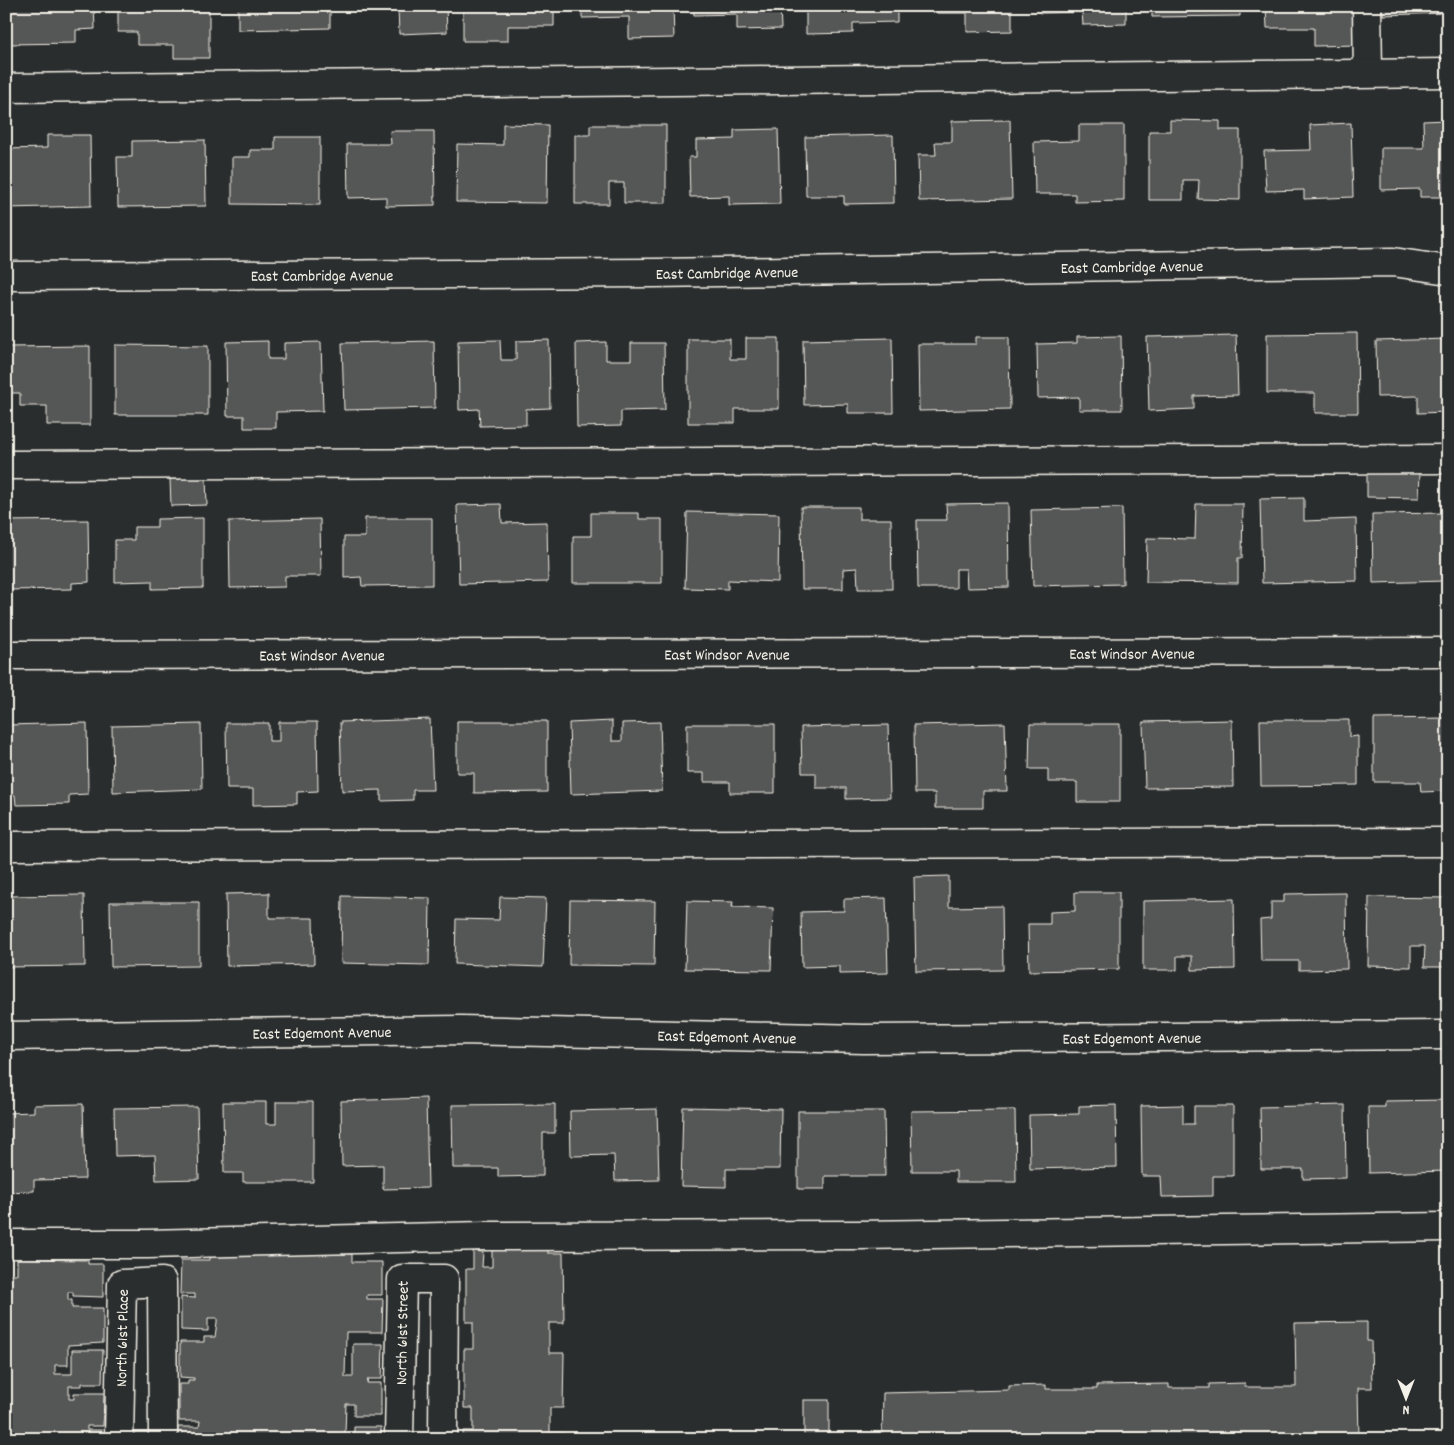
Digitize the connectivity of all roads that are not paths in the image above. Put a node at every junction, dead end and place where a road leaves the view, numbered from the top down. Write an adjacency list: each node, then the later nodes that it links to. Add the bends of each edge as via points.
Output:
1 (1367, 6): 3 (street)
2 (1448, 73): 3 (street)
3 (1368, 74): 4 (street)
4 (6, 88)
5 (1448, 270): 6 (street, East Cambridge Avenue, via 1393,262 664,272)
6 (6, 276)
7 (1448, 459): 8 (street)
8 (6, 465)
9 (1448, 652): 10 (street, East Windsor Avenue)
10 (6, 655)
11 (1448, 842): 12 (street)
12 (6, 846)
13 (1448, 1035): 14 (street, East Edgemont Avenue, via 864,1039 460,1030)
14 (6, 1036)
15 (1448, 1228): 16 (street, via 486,1236)
16 (6, 1244)
17 (119, 1439): 18 (street, North 61st Place, via 122,1284 162,1282)
18 (163, 1439)
19 (399, 1439): 20 (street, North 61st Street, via 402,1279 444,1279)
20 (443, 1439)

